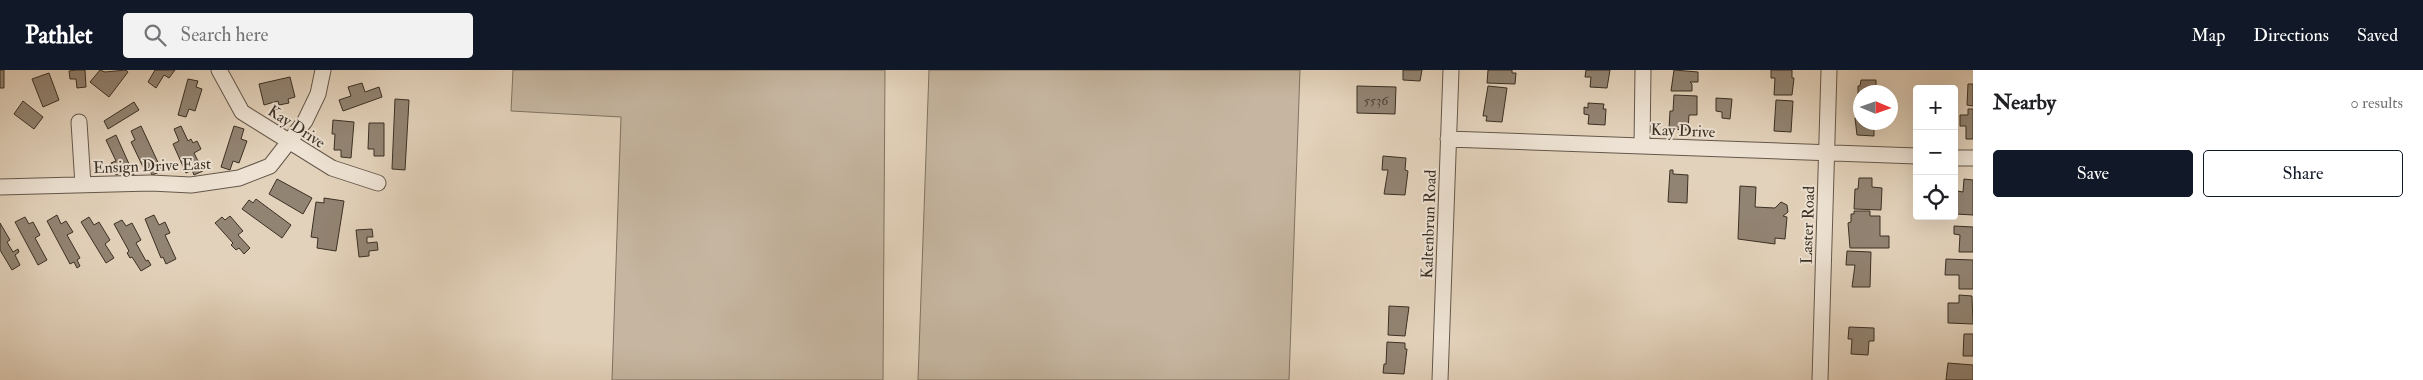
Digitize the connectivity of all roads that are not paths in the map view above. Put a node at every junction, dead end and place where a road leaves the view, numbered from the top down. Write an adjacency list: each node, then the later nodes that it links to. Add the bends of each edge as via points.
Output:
1 (219, 70): 8 (street, Kay Drive, via 242,112)
2 (323, 70): 8 (street, Ensign Drive East, via 318,94 305,121)
3 (1450, 70): 7 (street, Kaltenbrun Road)
4 (1643, 70): 9 (street)
5 (1829, 70): 10 (street, Laster Road)
6 (78, 122): 15 (street)
7 (1448, 139): 9 (street, Kay Drive); 17 (street, Kaltenbrun Road)
8 (290, 141): 14 (street, Kay Drive, via 332,168); 15 (street, Ensign Drive East, via 270,166 239,178 191,185)
9 (1642, 146): 10 (street, Kay Drive)
10 (1827, 153): 11 (street, Kay Drive); 18 (street, Laster Road)
11 (1913, 156)
12 (1958, 158): 13 (street)
13 (1973, 158)
14 (378, 183)
15 (83, 185): 16 (street, Ensign Drive East)
16 (0, 187)
17 (1440, 380)
18 (1820, 380)

